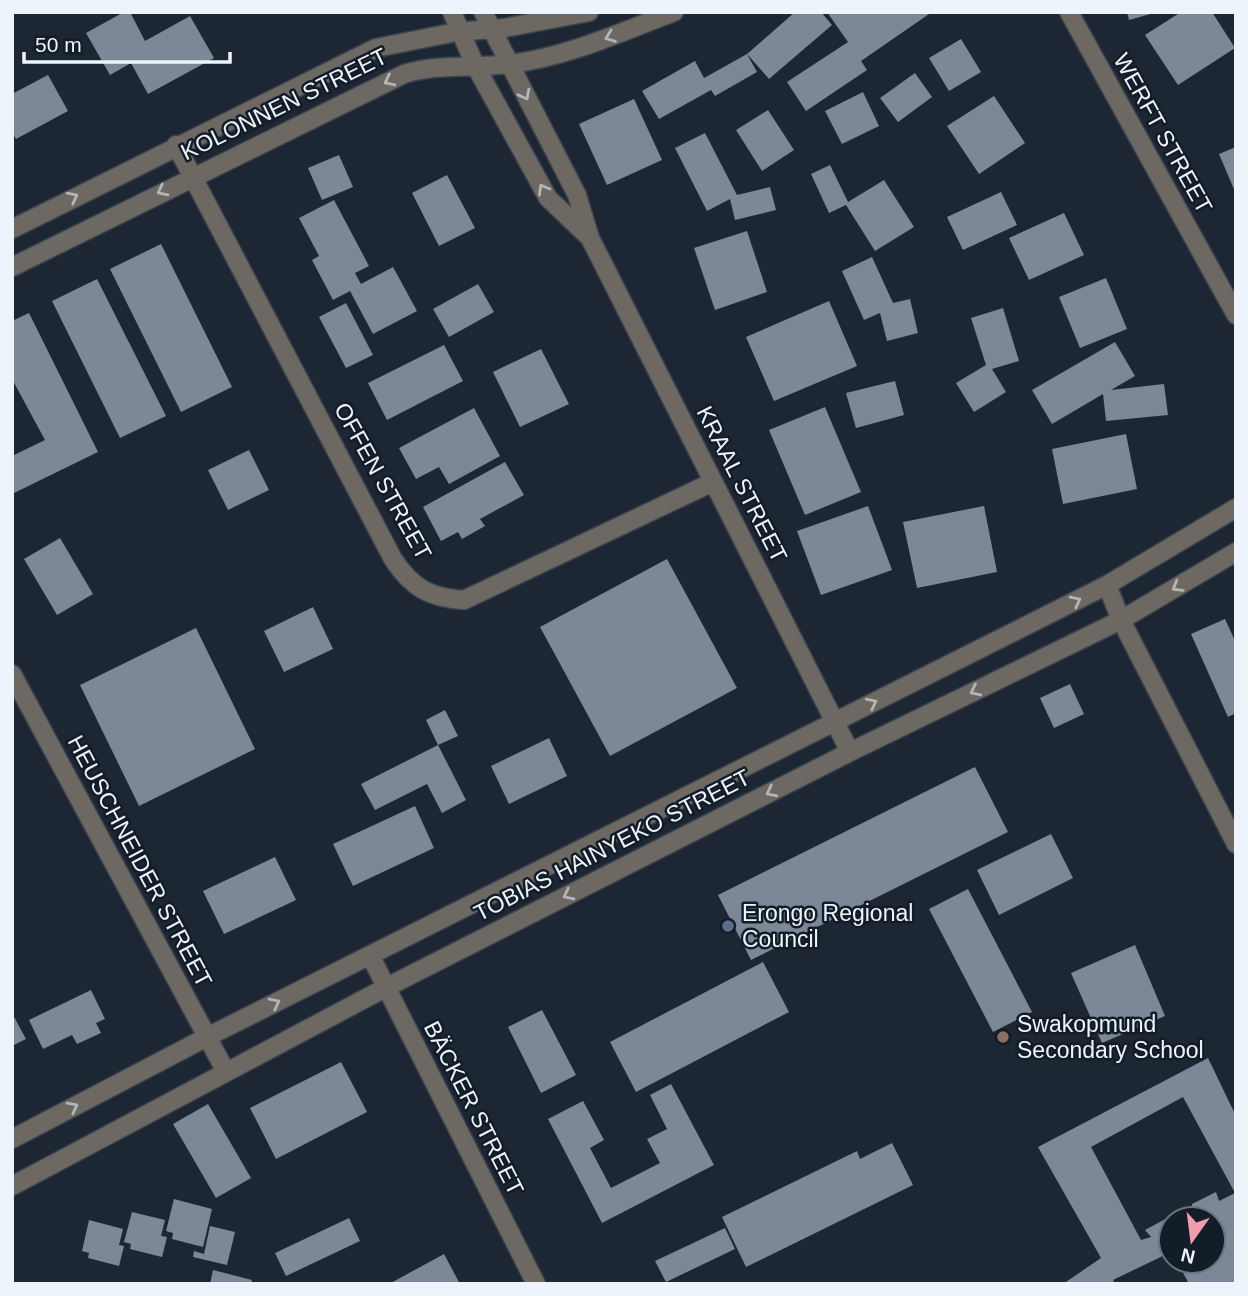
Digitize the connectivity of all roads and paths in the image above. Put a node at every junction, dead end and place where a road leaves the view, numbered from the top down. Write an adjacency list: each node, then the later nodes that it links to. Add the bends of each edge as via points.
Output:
1 (452, 12): 6 (street, KRAAL STREET)
2 (589, 12): 5 (street, KOLONNEN STREET)
3 (674, 12): 8 (street, KOLONNEN STREET, one-way to 8, via 588,45)
4 (1069, 12): 14 (street, WERFT STREET)
5 (486, 20): 6 (street, KOLONNEN STREET); 8 (street, KRAAL STREET)
6 (461, 31): 7 (street, KRAAL STREET); 9 (street, KOLONNEN STREET, via 376,48)
7 (475, 65): 8 (street, KOLONNEN STREET); 10 (street, KOLONNEN STREET, one-way to 10, via 404,74); 12 (street, KRAAL STREET, one-way to 7, via 548,198)
8 (510, 65): 12 (street, KRAAL STREET, one-way to 12, via 577,195)
9 (176, 145): 10 (street, OFFEN STREET); 11 (street, KOLONNEN STREET, one-way to 9)
10 (194, 175): 13 (street, KOLONNEN STREET, one-way to 13); 15 (street, OFFEN STREET, via 393,559 422,592 464,600)
11 (12, 229)
12 (590, 238): 15 (street, KRAAL STREET)
13 (12, 267)
14 (1236, 315)
15 (713, 482): 21 (street, KRAAL STREET)
16 (1236, 508): 18 (street, TOBIAS HAINYEKO STREET)
17 (1236, 552): 19 (street, TOBIAS HAINYEKO STREET, one-way to 19)
18 (1107, 585): 19 (street); 21 (street, TOBIAS HAINYEKO STREET, one-way to 18)
19 (1121, 620): 22 (street, TOBIAS HAINYEKO STREET, one-way to 22); 23 (street)
20 (12, 674): 26 (street, HEUSCHNEIDER STREET)
21 (836, 721): 22 (street, KRAAL STREET); 24 (street, TOBIAS HAINYEKO STREET)
22 (850, 752): 25 (street, TOBIAS HAINYEKO STREET, one-way to 25)
23 (1236, 844)
24 (370, 955): 25 (street, BÄCKER STREET); 26 (street, TOBIAS HAINYEKO STREET, one-way to 24)
25 (385, 988): 27 (street, TOBIAS HAINYEKO STREET); 30 (street, BÄCKER STREET)
26 (207, 1037): 27 (street, HEUSCHNEIDER STREET); 28 (street, TOBIAS HAINYEKO STREET, one-way to 26)
27 (225, 1070): 29 (street, TOBIAS HAINYEKO STREET)
28 (12, 1139)
29 (12, 1186)
30 (536, 1284)

